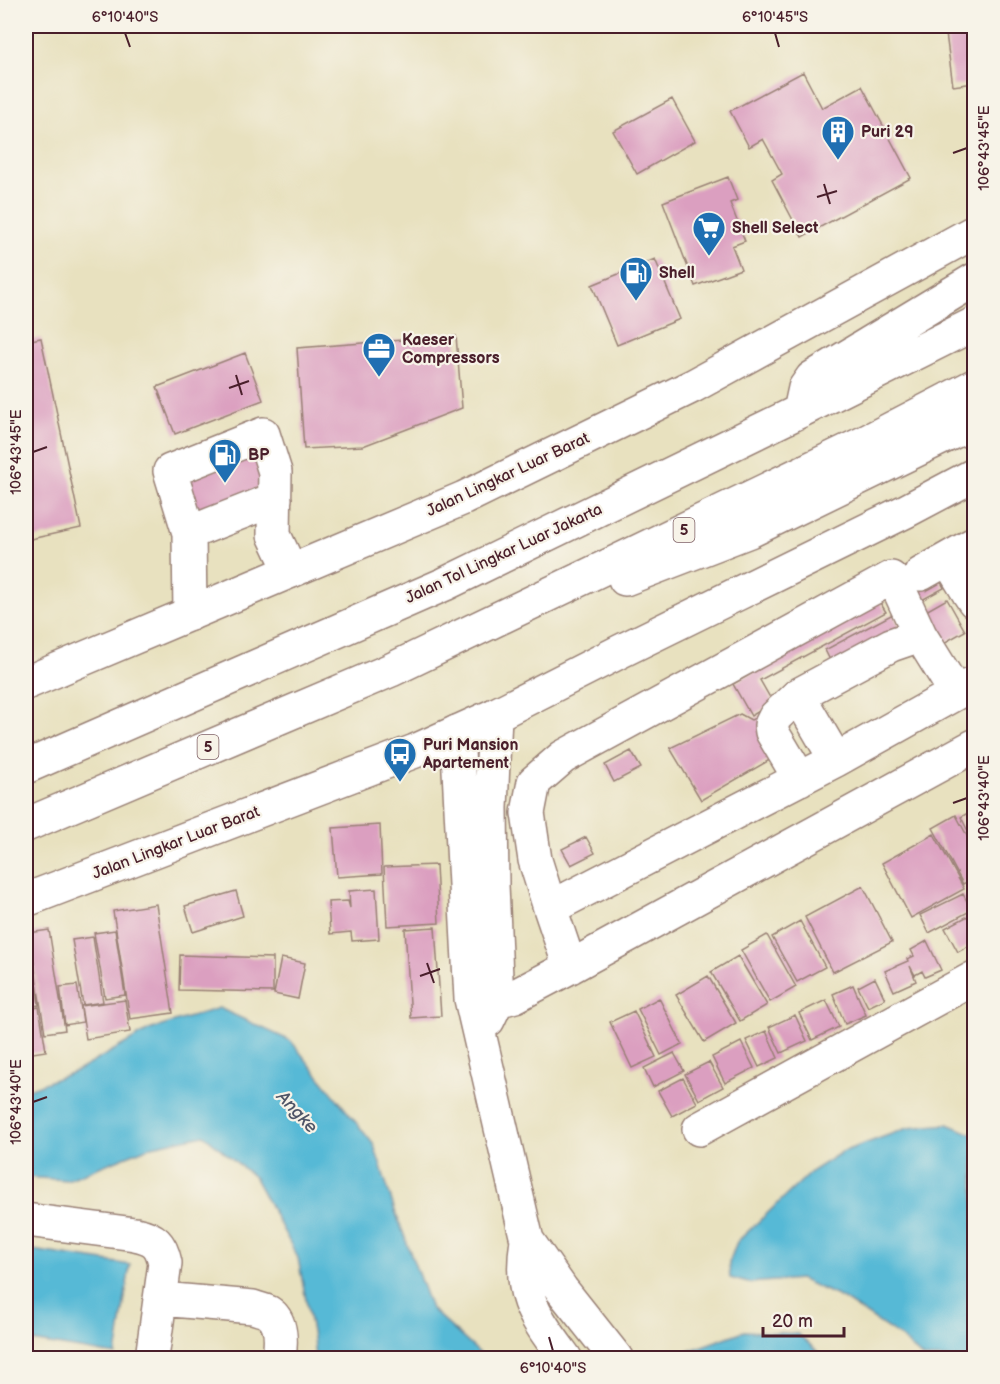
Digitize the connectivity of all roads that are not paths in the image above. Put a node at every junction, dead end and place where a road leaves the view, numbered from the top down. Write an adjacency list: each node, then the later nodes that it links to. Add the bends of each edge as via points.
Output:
1 (975, 232): 11 (main road, Jalan Lingkar Luar Barat, via 693,386 464,498)
2 (975, 280): 5 (main road, via 812,378 805,388)
3 (975, 324): 5 (main road, Jalan Tol Lingkar Luar Jakarta)
4 (975, 386): 15 (main road, 5)
5 (800, 411): 23 (main road, Jalan Tol Lingkar Luar Jakarta, via 445,584)
6 (975, 422): 15 (main road, via 752,530)
7 (975, 475): 19 (main road, Jalan Lingkar Luar Barat)
8 (275, 499): 9 (main road); 9 (main road, via 275,472 263,434 170,471); 11 (main road, via 274,535)
9 (189, 533): 13 (main road)
10 (948, 559): 12 (main road)
11 (291, 571): 13 (main road, Jalan Lingkar Luar Barat)
12 (975, 601)
13 (189, 614): 16 (main road, Jalan Lingkar Luar Barat)
14 (920, 635): 17 (main road); 18 (main road, via 891,645); 27 (main road, via 891,578 563,757 534,782 528,813 535,860)
15 (391, 670): 25 (main road, 5)
16 (26, 683)
17 (965, 688): 22 (main road)
18 (798, 695): 22 (main road); 24 (main road, via 771,725)
19 (495, 715): 20 (main road, Jalan Lingkar Luar Barat); 30 (main road, via 492,885)
20 (457, 732): 26 (main road, Jalan Lingkar Luar Barat, via 384,764); 30 (main road)
21 (975, 746): 28 (main road)
22 (837, 760): 24 (main road)
23 (26, 767)
24 (800, 779): 27 (main road)
25 (26, 825)
26 (26, 900)
27 (550, 908): 28 (main road)
28 (570, 967): 30 (main road, via 515,996)
29 (975, 978): 31 (main road)
30 (484, 1000): 33 (main road, via 480,1038)
31 (699, 1129)
32 (26, 1220): 34 (main road, via 135,1234 155,1241 165,1263)
33 (527, 1240): 37 (main road, via 524,1262 528,1300); 38 (main road)
34 (160, 1299): 35 (main road); 36 (main road, via 267,1311 279,1326)
35 (152, 1359)
36 (279, 1359)
37 (565, 1359)
38 (616, 1359)

